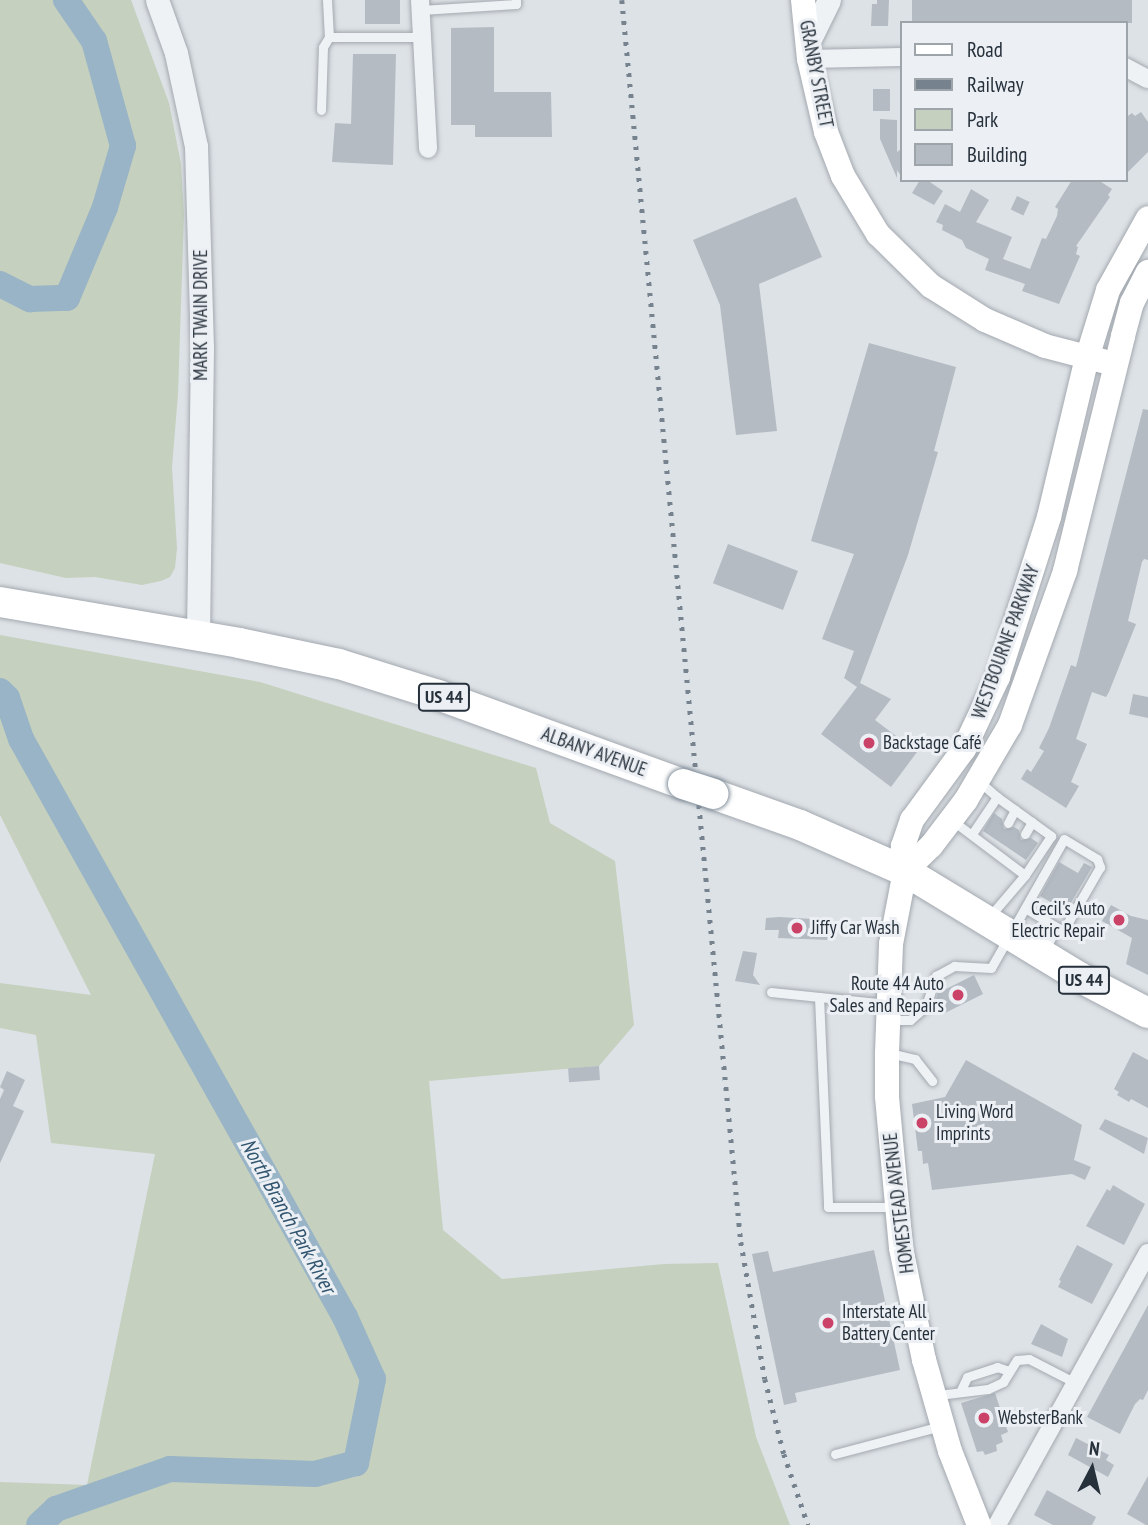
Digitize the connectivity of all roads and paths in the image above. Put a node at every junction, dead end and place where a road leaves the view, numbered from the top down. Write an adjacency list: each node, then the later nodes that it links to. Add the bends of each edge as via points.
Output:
1 (157, 0): 22 (street, MARK TWAIN DRIVE, via 180,66 196,146 202,348)
2 (327, 0): 7 (lane)
3 (516, 0): 6 (lane, via 516,4)
4 (803, 0): 9 (main road, GRANBY STREET)
5 (829, 0): 9 (street)
6 (421, 5): 8 (street)
7 (329, 37): 8 (lane); 13 (lane, via 323,47)
8 (423, 37): 14 (street)
9 (808, 52): 10 (street); 17 (main road, GRANBY STREET, via 834,154 878,234 931,286 985,320 1011,334)
10 (900, 57)
11 (1127, 68): 12 (street)
12 (1148, 79)
13 (321, 110)
14 (428, 149)
15 (1148, 218): 17 (main road, WESTBOURNE PARKWAY, via 1108,290)
16 (1148, 272): 18 (main road, WESTBOURNE PARKWAY, via 1132,303)
17 (1087, 358): 18 (main road, GRANBY STREET); 20 (main road, WESTBOURNE PARKWAY)
18 (1118, 365): 21 (main road, WESTBOURNE PARKWAY)
19 (0, 602): 22 (highway, ALBANY AVENUE / US 44)
20 (1023, 604): 21 (main road); 34 (main road, WESTBOURNE PARKWAY, via 972,734 909,827 903,846)
21 (1051, 615): 23 (main road, WESTBOURNE PARKWAY, via 1010,725)
22 (198, 636): 34 (highway, ALBANY AVENUE / US 44, bridge, via 363,671 800,825)
23 (978, 781): 24 (lane); 28 (main road, WESTBOURNE PARKWAY)
24 (998, 797): 25 (lane); 28 (lane)
25 (1016, 810): 26 (lane); 27 (lane)
26 (1032, 822): 29 (lane); 35 (lane, via 1051,836)
27 (1008, 823)
28 (962, 827): 31 (lane); 34 (main road, WESTBOURNE PARKWAY, via 931,846)
29 (1026, 834)
30 (997, 840): 31 (lane)
31 (990, 849): 33 (lane)
32 (1014, 853): 33 (lane)
33 (1009, 863): 35 (lane)
34 (905, 871): 37 (highway, ALBANY AVENUE / US 44); 42 (main road, HOMESTEAD AVENUE, via 891,944)
35 (1025, 875): 37 (lane)
36 (1025, 908): 37 (lane); 38 (lane); 38 (lane, via 1064,839 1097,859 1100,867 1063,931)
37 (999, 927): 39 (highway, ALBANY AVENUE / US 44); 42 (lane, via 991,968 954,966 936,976 926,1006 909,1020)
38 (1057, 927): 39 (lane)
39 (1042, 954): 43 (highway, ALBANY AVENUE / US 44)
40 (771, 992): 41 (lane)
41 (819, 997): 42 (lane); 46 (lane, via 828,1207)
42 (889, 1012): 44 (main road, HOMESTEAD AVENUE)
43 (1148, 1013)
44 (887, 1053): 45 (lane, via 915,1059); 46 (main road, HOMESTEAD AVENUE)
45 (932, 1081)
46 (897, 1207): 51 (main road, HOMESTEAD AVENUE)
47 (1148, 1253): 49 (street)
48 (1009, 1371): 49 (lane, via 1017,1360 1028,1359); 50 (lane, via 1003,1382 988,1389); 50 (lane, via 997,1367 967,1377)
49 (1076, 1382): 55 (street)
50 (961, 1390): 51 (lane)
51 (934, 1396): 52 (main road, HOMESTEAD AVENUE)
52 (943, 1426): 53 (lane); 54 (main road, HOMESTEAD AVENUE)
53 (835, 1454)
54 (979, 1525)
55 (997, 1525)

